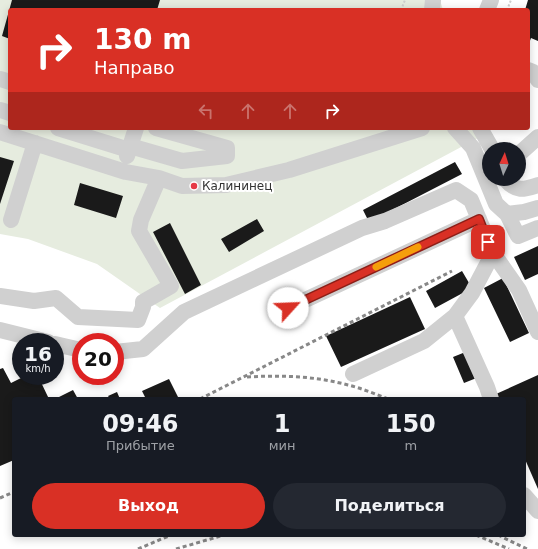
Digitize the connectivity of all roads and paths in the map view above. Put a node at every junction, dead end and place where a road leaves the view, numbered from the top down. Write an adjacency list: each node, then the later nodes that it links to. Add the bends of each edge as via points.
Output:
1 (530, 71): 2 (lane)
2 (538, 82)
3 (65, 130): 13 (lane)
4 (135, 130): 13 (lane)
5 (163, 130): 13 (lane, via 227,148 228,156 182,161)
6 (416, 130): 16 (lane, via 289,170 226,185 182,186)
7 (456, 130): 20 (lane, via 473,148 496,204)
8 (481, 130): 11 (lane)
9 (0, 132): 12 (lane)
10 (538, 137): 14 (lane)
11 (488, 142)
12 (35, 143): 15 (lane); 22 (lane)
13 (129, 148): 15 (lane)
14 (526, 148)
15 (122, 170): 16 (lane)
16 (159, 178): 25 (lane, via 141,220 139,231 171,286 143,302 138,320 78,317 56,298 34,301)
17 (538, 185): 18 (lane, via 520,190)
18 (512, 186)
19 (538, 208): 20 (lane)
20 (507, 214): 23 (lane, via 518,236)
21 (479, 219): 24 (lane); 26 (lane); 31 (lane, via 471,200 456,190 385,221 362,228 184,312 143,349)
22 (11, 220)
23 (538, 228)
24 (493, 253): 27 (lane, via 472,293); 29 (lane, via 519,290)
25 (0, 296)
26 (288, 308)
27 (455, 316): 32 (lane, via 424,341); 33 (lane)
28 (0, 330): 30 (lane)
29 (538, 332)
30 (12, 333)
31 (124, 351)
32 (353, 374)
33 (490, 397)
34 (526, 497): 35 (lane)
35 (538, 512)

